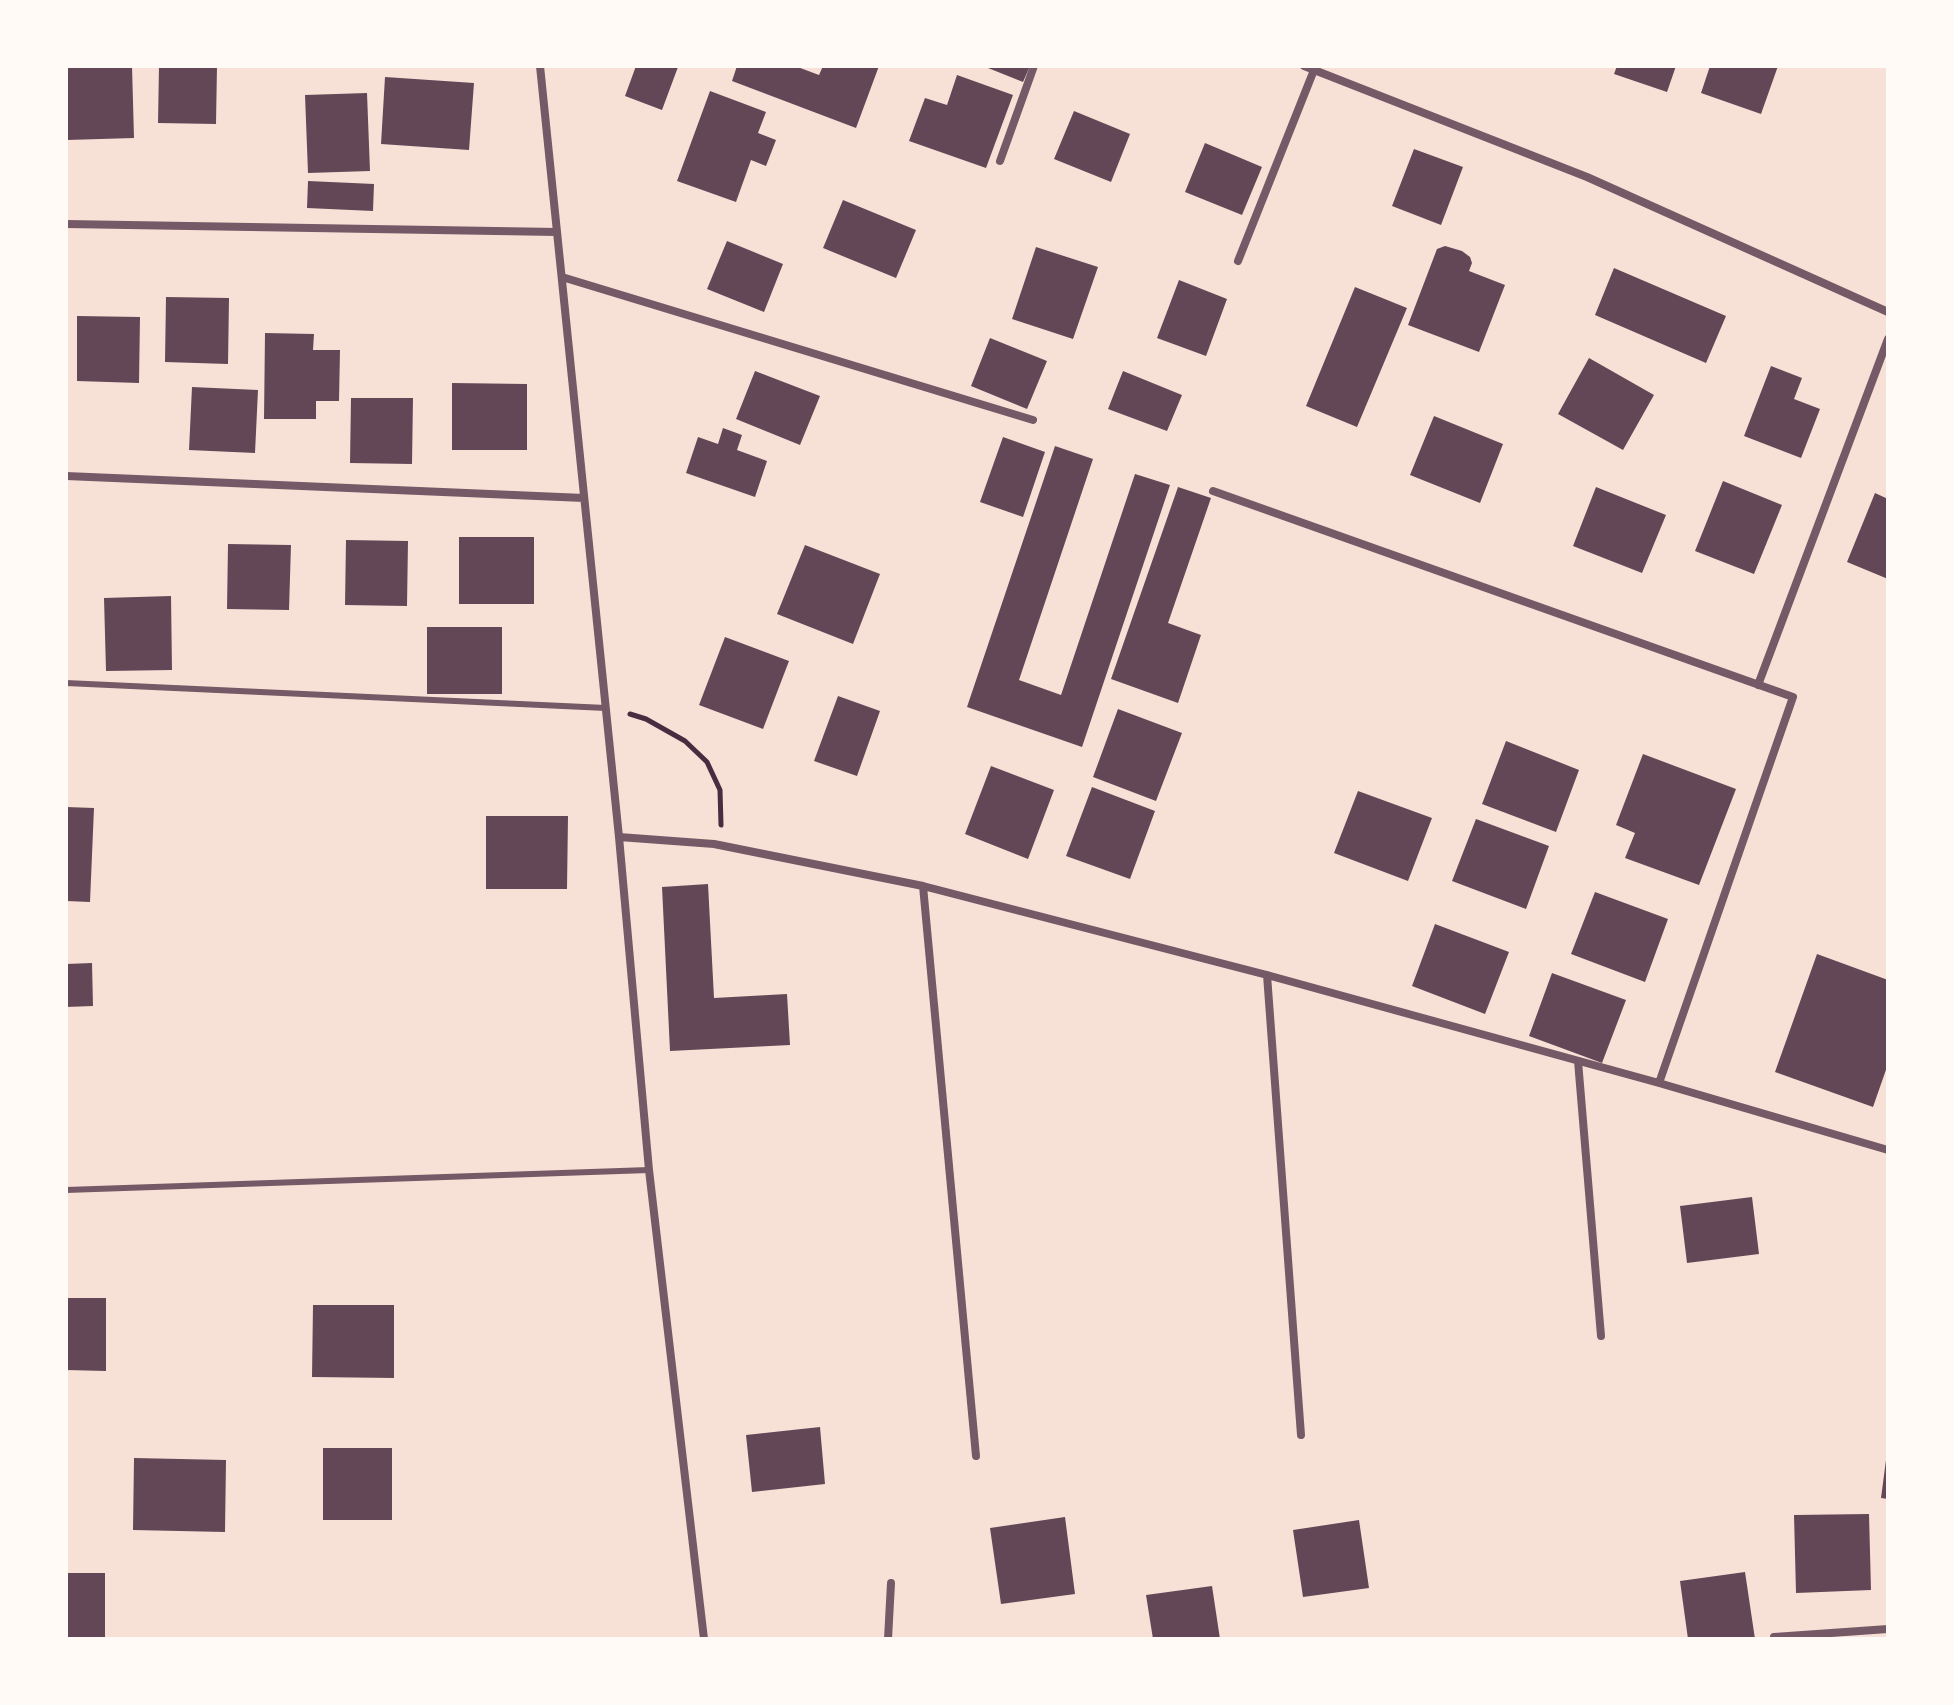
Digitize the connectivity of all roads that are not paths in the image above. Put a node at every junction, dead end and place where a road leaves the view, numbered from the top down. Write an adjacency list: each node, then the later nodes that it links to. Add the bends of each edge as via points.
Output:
1 (540, 66): 7 (street)
2 (1034, 66): 5 (street)
3 (1304, 66): 4 (street)
4 (1314, 70): 8 (street); 10 (street, via 1587,177)
5 (1000, 161)
6 (66, 224): 7 (street)
7 (557, 232): 9 (street)
8 (1238, 261)
9 (562, 277): 12 (street); 15 (street)
10 (1888, 312)
11 (1888, 339): 17 (street)
12 (1033, 420)
13 (66, 476): 15 (street)
14 (1213, 491): 17 (street)
15 (584, 498): 18 (street)
16 (66, 683): 18 (lane)
17 (1758, 685): 23 (street, via 1793,697)
18 (606, 708): 19 (street)
19 (619, 837): 20 (street, via 714,844); 25 (street)
20 (923, 886): 21 (street); 29 (street)
21 (1267, 975): 22 (street); 28 (street)
22 (1578, 1061): 23 (street); 27 (street)
23 (1659, 1083): 24 (street)
24 (1888, 1150)
25 (649, 1170): 26 (lane); 33 (street)
26 (66, 1190)
27 (1601, 1336)
28 (1301, 1435)
29 (976, 1456)
30 (891, 1583): 34 (street)
31 (1888, 1629): 32 (street)
32 (1774, 1637)
33 (704, 1639)
34 (888, 1639)

